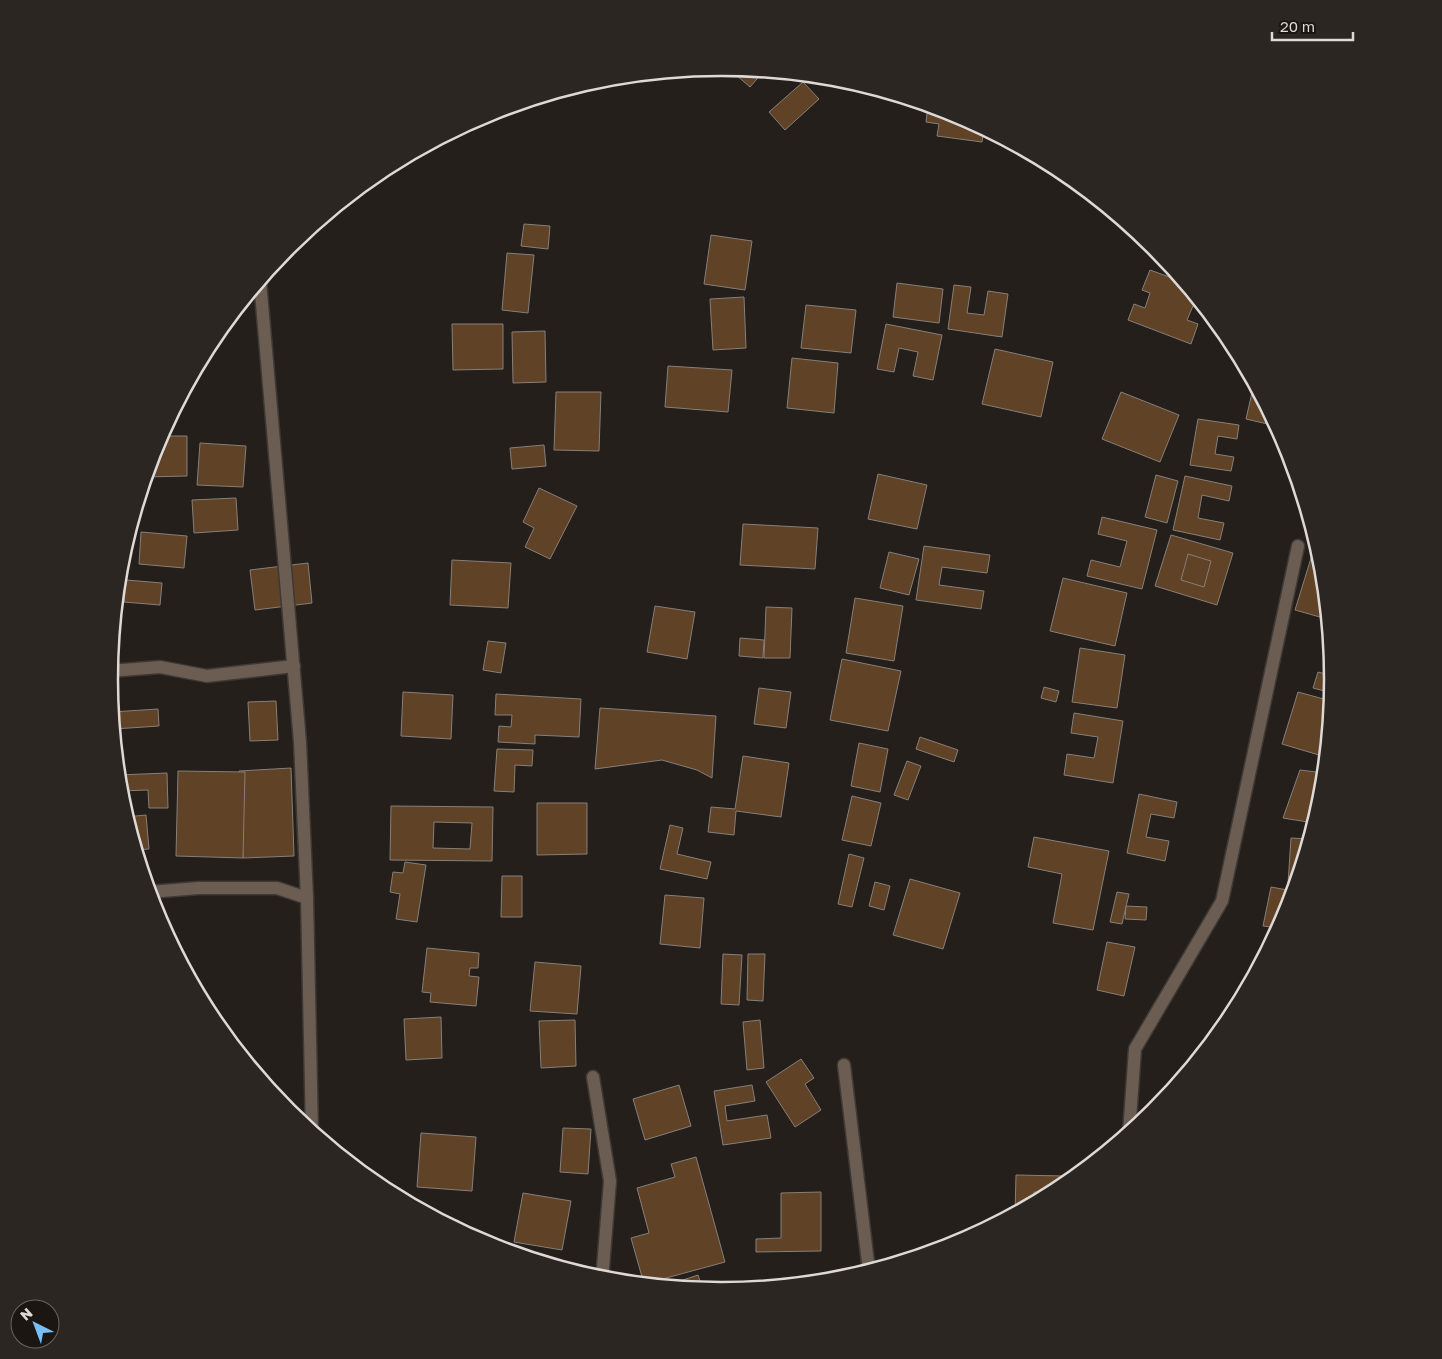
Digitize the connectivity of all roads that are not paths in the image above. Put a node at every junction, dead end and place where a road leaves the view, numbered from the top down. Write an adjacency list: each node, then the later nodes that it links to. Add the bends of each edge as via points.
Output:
1 (261, 289): 3 (street)
2 (1298, 546): 10 (street, via 1222,900 1135,1048)
3 (294, 666): 4 (street, via 207,676 160,667); 6 (street)
4 (118, 670)
5 (157, 891): 6 (street, via 277,888)
6 (308, 898): 9 (street)
7 (844, 1065): 11 (street)
8 (592, 1077): 12 (street, via 610,1181)
9 (312, 1123)
10 (1130, 1123)
11 (868, 1264)
12 (603, 1271)

